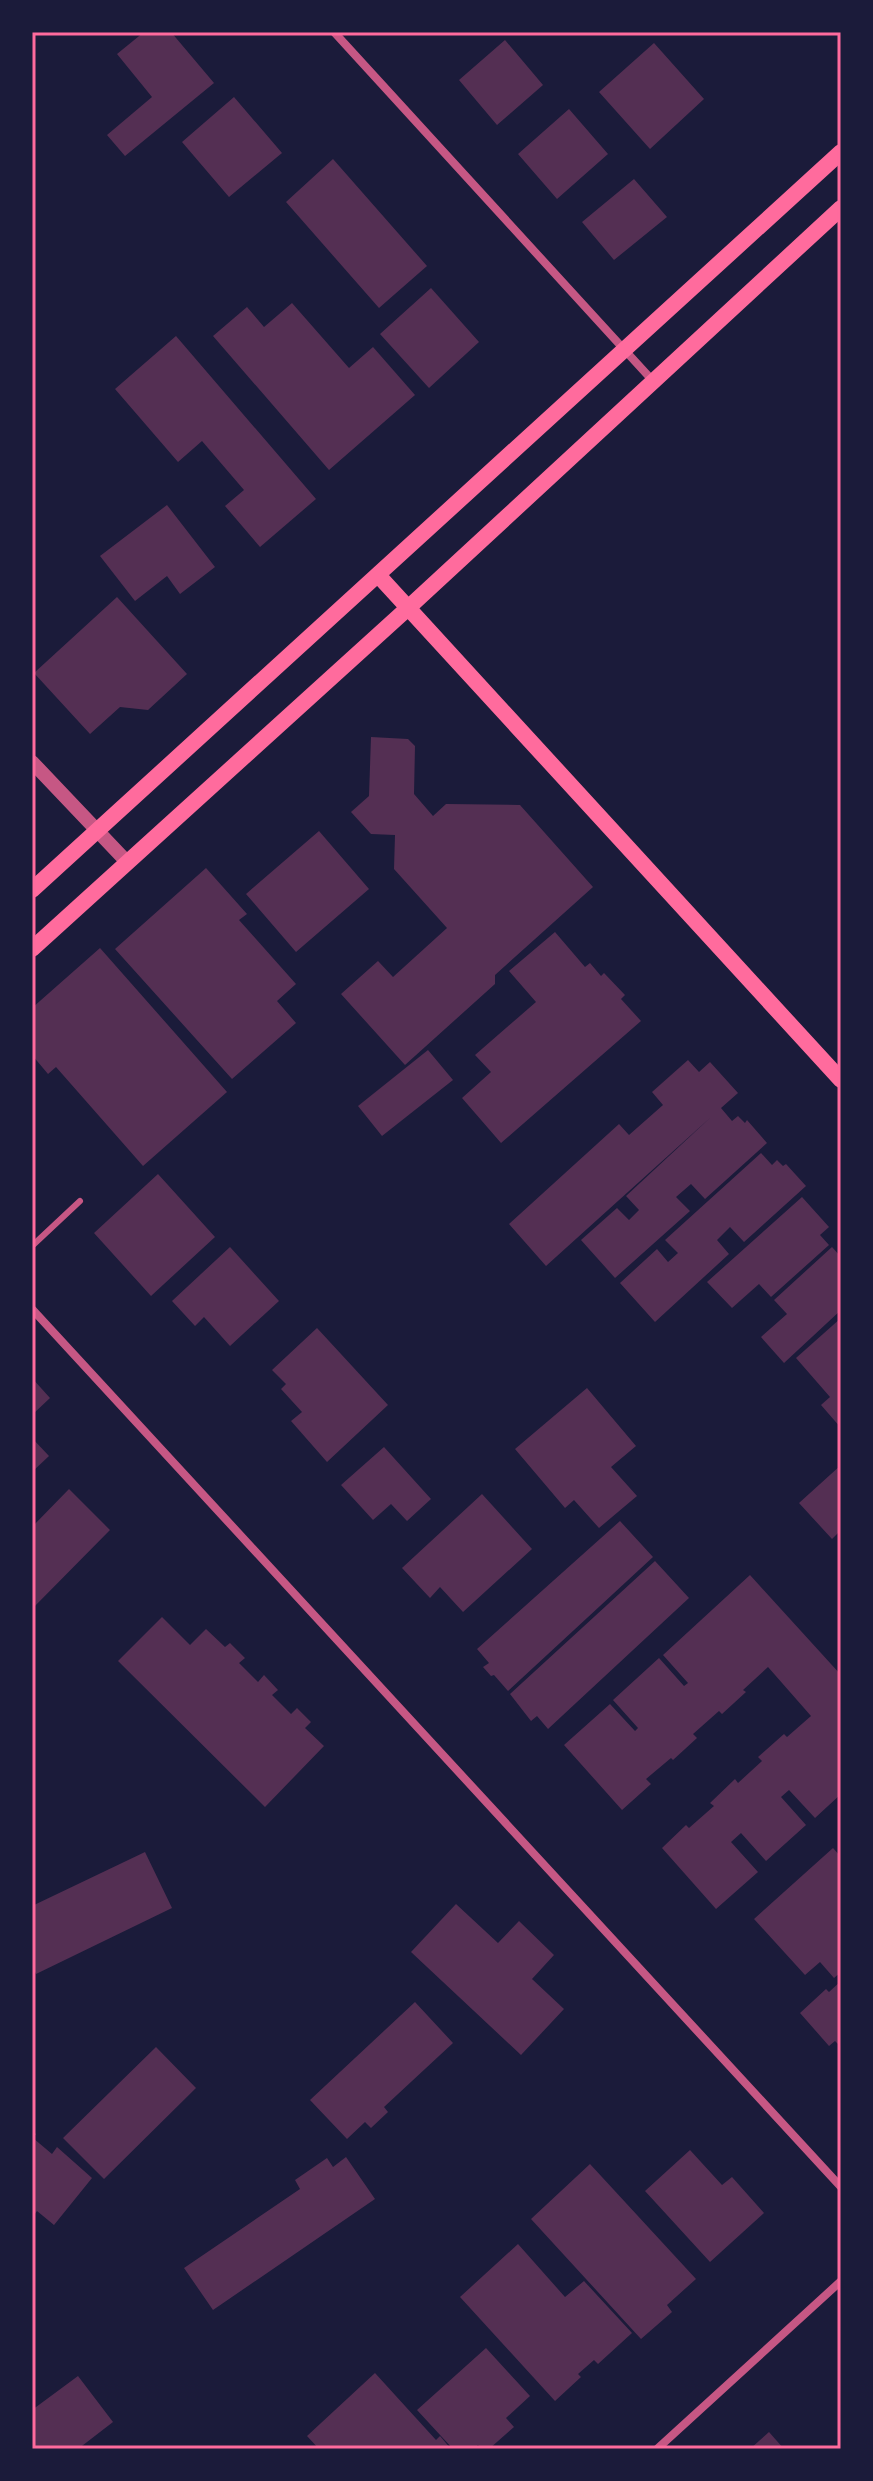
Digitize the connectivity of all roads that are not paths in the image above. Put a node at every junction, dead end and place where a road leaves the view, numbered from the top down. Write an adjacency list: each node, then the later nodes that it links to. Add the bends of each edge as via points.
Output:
1 (334, 32): 4 (street)
2 (841, 152): 4 (main road)
3 (841, 208): 5 (main road)
4 (624, 350): 5 (street); 6 (main road)
5 (653, 381): 7 (main road)
6 (378, 575): 7 (main road); 9 (main road)
7 (408, 608): 10 (main road); 13 (main road)
8 (32, 762): 9 (street)
9 (96, 831): 10 (street); 11 (main road)
10 (127, 862): 12 (main road)
11 (32, 890)
12 (32, 949)
13 (841, 1080)
14 (80, 1201): 15 (lane)
15 (32, 1246)
16 (32, 1309): 17 (street)
17 (841, 2187)
18 (841, 2281): 19 (street)
19 (657, 2449)

